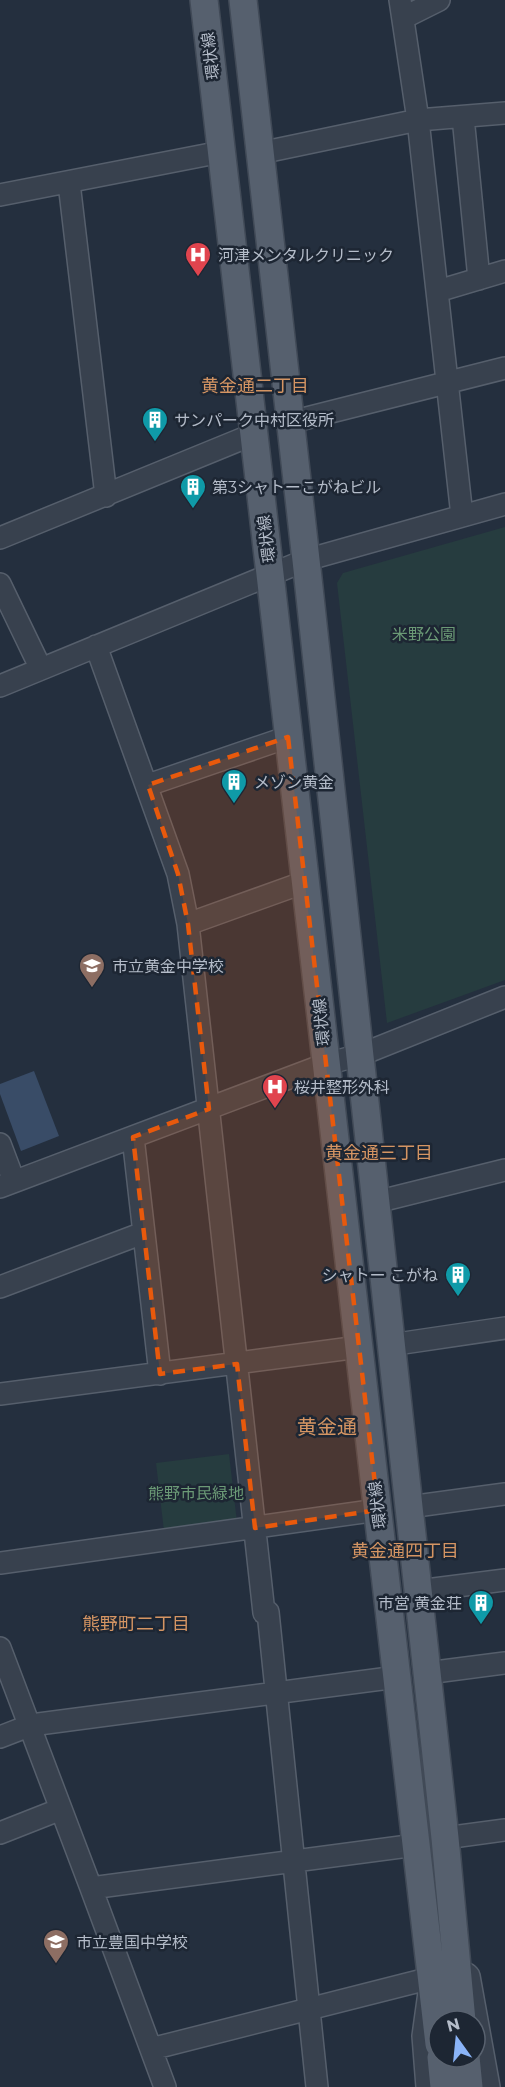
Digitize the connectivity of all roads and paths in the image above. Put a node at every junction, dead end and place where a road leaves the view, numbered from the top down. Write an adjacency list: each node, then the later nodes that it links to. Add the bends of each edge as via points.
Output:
1 (204, 0): 8 (main road, 環状線)
2 (243, 0): 9 (main road, 環状線)
3 (439, 0): 4 (street)
4 (401, 9): 7 (street)
5 (505, 113): 6 (street)
6 (463, 117): 7 (street); 13 (street)
7 (418, 120): 9 (street); 14 (street)
8 (221, 152): 10 (street); 18 (main road, 環状線)
9 (260, 153): 17 (main road, 環状線)
10 (69, 183): 11 (street); 19 (street)
11 (0, 195)
12 (505, 271): 13 (street)
13 (479, 279): 14 (street)
14 (438, 291): 16 (street)
15 (505, 368): 16 (street)
16 (448, 382): 17 (street); 21 (street)
17 (291, 422): 23 (main road, 環状線)
18 (254, 434): 19 (street); 24 (main road, 環状線)
19 (106, 496): 22 (street)
20 (505, 504): 21 (street)
21 (462, 516): 23 (street)
22 (0, 538)
23 (306, 560): 24 (street); 34 (main road, 環状線)
24 (270, 575): 26 (street); 29 (main road, 環状線)
25 (0, 584): 27 (street)
26 (96, 646): 27 (street); 30 (street)
27 (41, 669): 28 (street)
28 (0, 686)
29 (288, 737): 30 (street); 31 (main road, 環状線)
30 (148, 785): 32 (street, via 178,874)
31 (305, 882): 32 (street); 35 (main road, 環状線)
32 (188, 924): 36 (street)
33 (505, 997): 34 (street)
34 (360, 1055): 35 (street); 41 (main road, 環状線)
35 (326, 1064): 36 (street); 46 (main road, 環状線)
36 (208, 1109): 37 (street); 47 (street)
37 (133, 1137): 40 (street); 42 (street)
38 (0, 1144): 40 (street)
39 (505, 1170): 41 (street)
40 (7, 1184)
41 (376, 1202): 45 (main road, 環状線)
42 (143, 1233): 43 (street); 48 (street)
43 (0, 1287)
44 (505, 1328): 45 (street)
45 (390, 1345): 51 (main road, 環状線)
46 (359, 1347): 47 (street); 52 (main road, 環状線)
47 (237, 1364): 48 (street); 53 (street)
48 (160, 1374): 49 (street)
49 (0, 1394)
50 (505, 1494): 51 (street)
51 (409, 1507): 56 (main road, 環状線)
52 (378, 1510): 53 (street); 60 (main road, 環状線)
53 (255, 1528): 54 (street); 61 (street)
54 (0, 1563)
55 (505, 1580): 56 (street)
56 (418, 1591): 59 (main road, 環状線)
57 (0, 1648): 62 (street)
58 (505, 1663): 59 (street)
59 (427, 1673): 67 (main road, 環状線)
60 (397, 1677): 61 (street); 68 (main road, 環状線)
61 (275, 1694): 62 (street); 69 (street)
62 (31, 1725): 63 (street); 64 (street)
63 (0, 1737)
64 (61, 1809): 66 (street); 70 (street)
65 (505, 1830): 67 (street)
66 (0, 1833)
67 (445, 1838): 71 (main road, 環状線)
68 (416, 1845): 69 (street); 72 (main road, 環状線)
69 (294, 1861): 70 (street); 73 (street)
70 (91, 1888): 76 (street)
71 (457, 1966): 75 (main road, 環状線); 84 (street, via 470,1976)
72 (431, 1978): 73 (street); 74 (main road, 環状線); 81 (street, via 423,2036)
73 (309, 2009): 76 (street); 80 (street)
74 (435, 2009)
75 (461, 2009)
76 (151, 2049): 79 (street)
77 (442, 2069): 82 (main road)
78 (467, 2069): 83 (main road)
79 (165, 2087)
80 (317, 2087)
81 (428, 2087)
82 (444, 2087)
83 (469, 2087)
84 (489, 2087)

